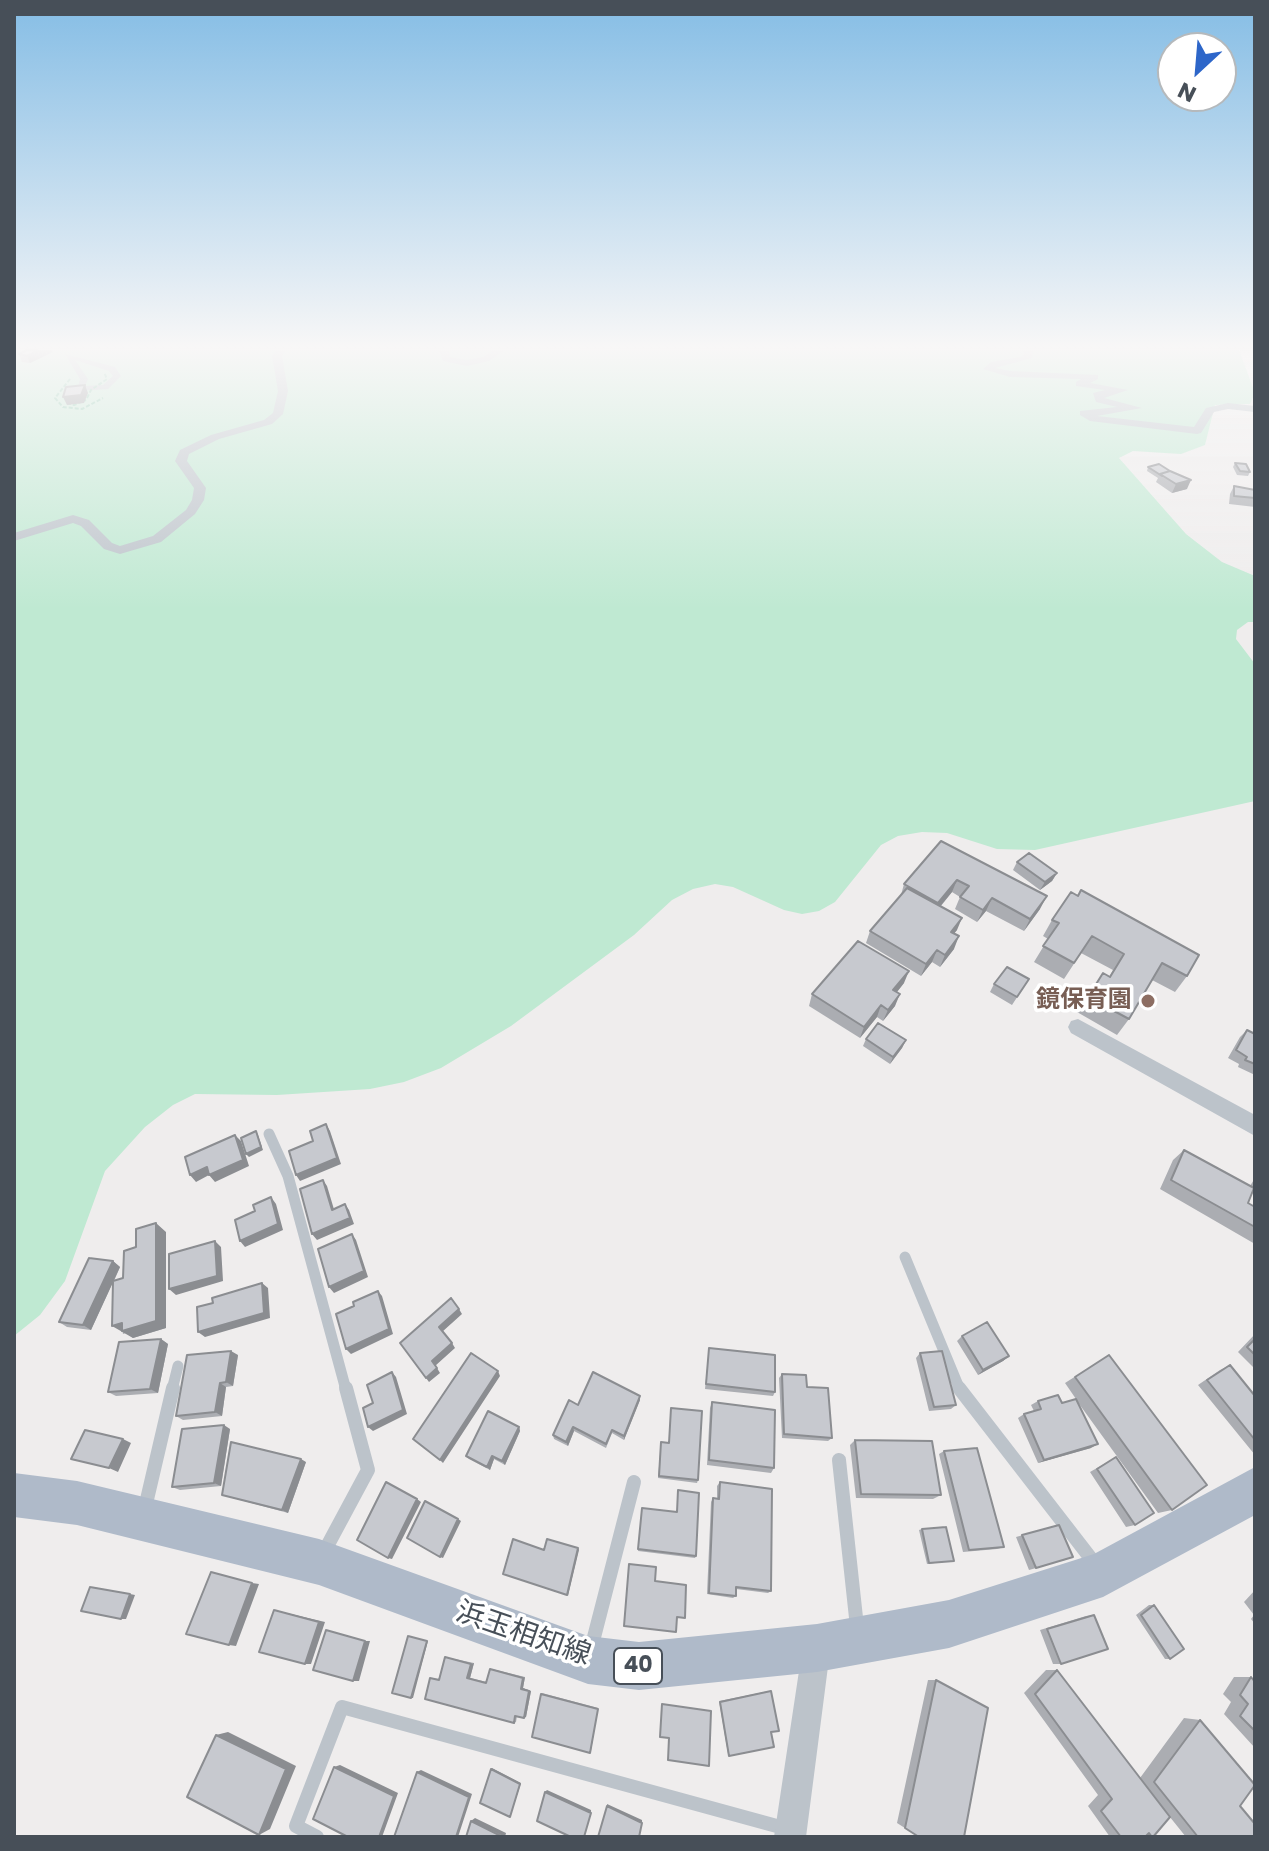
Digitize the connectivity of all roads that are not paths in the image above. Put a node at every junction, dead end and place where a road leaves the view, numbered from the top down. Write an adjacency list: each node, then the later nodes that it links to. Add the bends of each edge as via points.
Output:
1 (222, 436): 2 (street, via 184,452 181,461 200,488 198,500 157,539 120,550 73,519)
2 (14, 537)
3 (1078, 1027): 4 (street)
4 (1255, 1126)
5 (269, 1134): 13 (lane, via 288,1176 368,1470)
6 (905, 1257): 14 (lane, via 960,1390)
7 (178, 1366): 12 (lane)
8 (839, 1460): 15 (lane)
9 (634, 1482): 16 (lane)
10 (1255, 1489): 14 (main road, 浜玉相知線 / 40)
11 (14, 1495): 12 (main road, 浜玉相知線 / 40)
12 (143, 1519): 13 (main road, 浜玉相知線 / 40)
13 (319, 1562): 16 (main road, 浜玉相知線 / 40)
14 (1103, 1574): 15 (main road, 浜玉相知線 / 40, via 949,1624)
15 (838, 1645): 16 (main road, 浜玉相知線 / 40, via 639,1666); 17 (street)
16 (588, 1660)
17 (791, 1833): 18 (lane, via 342,1707 296,1826)
18 (317, 1837)

